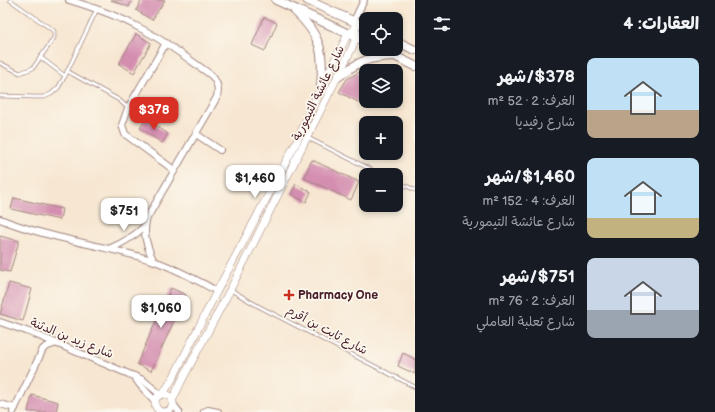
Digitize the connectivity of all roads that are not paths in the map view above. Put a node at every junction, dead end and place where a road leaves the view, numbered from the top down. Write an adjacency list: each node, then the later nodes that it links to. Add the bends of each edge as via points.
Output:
1 (10, 0): 18 (lane, via 54,31 54,38)
2 (68, 0): 7 (street)
3 (276, 0): 6 (main road)
4 (307, 0): 9 (main road)
5 (364, 0): 8 (street)
6 (290, 6): 12 (main road); 24 (main road, via 312,29 316,37 322,58)
7 (97, 9): 14 (street, via 138,26); 21 (lane)
8 (362, 12)
9 (359, 25)
10 (359, 26): 12 (street, شارع عائشة التيمورية)
11 (359, 29): 13 (street, شارع عائشة التيمورية)
12 (348, 34): 13 (main road); 24 (street, شارع عائشة التيمورية)
13 (357, 38): 23 (street, شارع عائشة التيمورية)
14 (166, 43): 26 (street); 27 (street, via 211,75 217,85 217,98)
15 (403, 44): 16 (main road)
16 (415, 50)
17 (395, 56): 20 (main road); 23 (main road, via 366,59)
18 (40, 57): 19 (lane, via 33,68 20,73); 22 (lane)
19 (0, 63)
20 (415, 66)
21 (67, 71): 22 (lane); 26 (lane, via 119,100)
22 (65, 76): 25 (lane, via 58,88 44,97)
23 (338, 77): 28 (street, شارع عائشة التيمورية)
24 (321, 87): 39 (street, شارع عائشة التيمورية, via 296,142)
25 (0, 96)
26 (128, 108): 31 (street, via 122,125 125,134)
27 (196, 134): 29 (street); 31 (street)
28 (308, 138): 30 (lane); 38 (street, شارع عائشة التيمورية)
29 (220, 150)
30 (368, 168)
31 (174, 170): 35 (street, via 152,206)
32 (403, 185): 33 (lane)
33 (415, 190)
34 (0, 219): 36 (street, via 30,230)
35 (144, 227): 36 (street, via 123,243); 37 (street)
36 (111, 248): 37 (street)
37 (152, 260): 39 (street)
38 (230, 290): 43 (lane, شارع ثابت بن أقرم); 45 (street, شارع عائشة التيمورية)
39 (217, 291): 44 (street, شارع عائشة التيمورية, via 174,378)
40 (0, 322): 41 (street, شارع زيد بن الدثنة)
41 (57, 343): 42 (street, شارع زيد بن الدثنة); 48 (street, via 43,350)
42 (134, 376): 44 (street, شارع زيد بن الدثنة, via 144,380); 47 (street, شارع زيد بن الدثنة)
43 (415, 387)
44 (162, 395): 45 (street, via 170,397); 47 (street, via 157,397)
45 (173, 402): 49 (street, via 172,407); 50 (street)
46 (0, 404): 48 (street)
47 (156, 407): 49 (street)
48 (14, 410)
49 (166, 412)
50 (179, 412)
51 (204, 412): 52 (street)
52 (218, 412)

